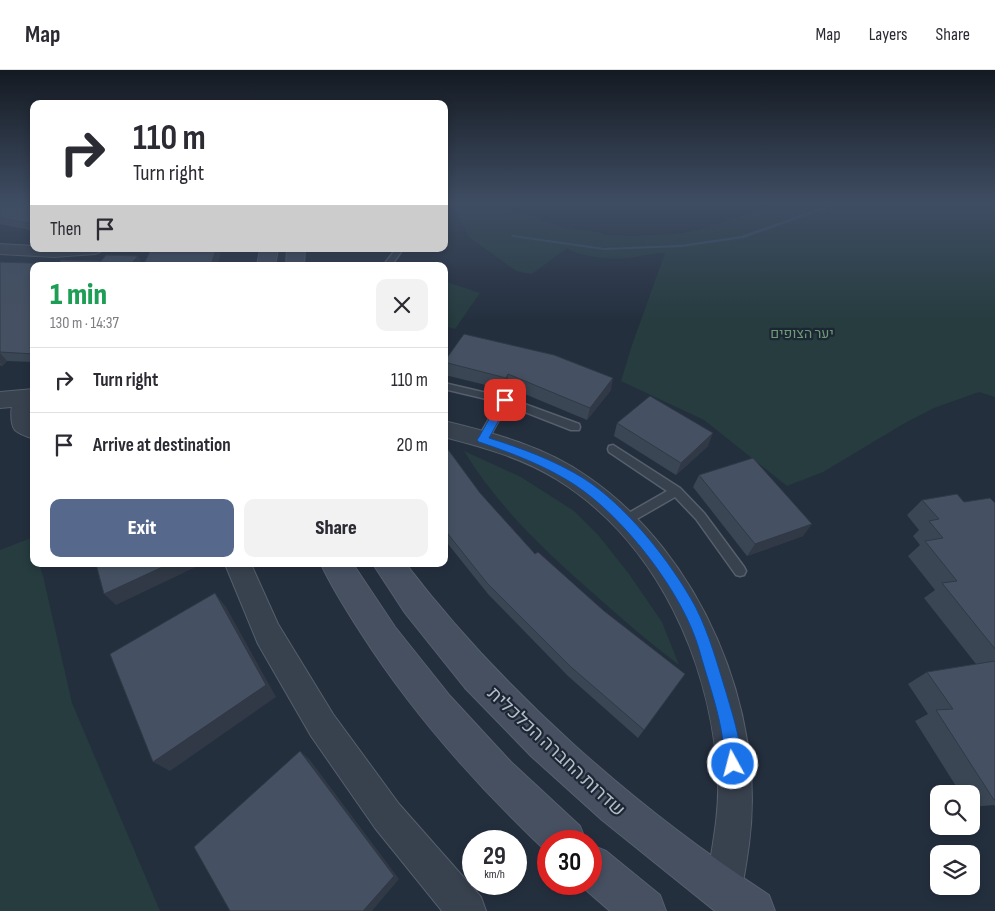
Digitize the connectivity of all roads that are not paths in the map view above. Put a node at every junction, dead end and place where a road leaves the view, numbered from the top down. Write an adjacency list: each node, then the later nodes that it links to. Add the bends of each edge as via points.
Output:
1 (0, 249): 2 (street)
2 (30, 251)
3 (0, 384): 5 (street)
4 (448, 387): 6 (lane)
5 (23, 394): 8 (street, via 23,425)
6 (505, 400): 7 (lane); 10 (lane)
7 (575, 427)
8 (30, 428)
9 (448, 430): 10 (street)
10 (482, 440): 13 (street, via 542,462 579,481 607,502)
11 (613, 449): 12 (lane)
12 (676, 491): 13 (lane); 17 (lane, via 700,516)
13 (624, 521): 20 (street, via 675,584 690,612 705,646 729,729 735,782 734,827)
14 (239, 567): 21 (street, via 268,634 322,725 387,816)
15 (338, 567): 18 (main road, via 425,694 475,752)
16 (390, 567): 20 (main road, שדרות החברה הכלכלית, via 451,647 512,713 617,808)
17 (740, 571)
18 (554, 830)
19 (602, 875): 22 (main road)
20 (723, 890): 23 (main road, שדרות החברה הכלכלית)
21 (467, 911)
22 (644, 911)
23 (753, 911)

